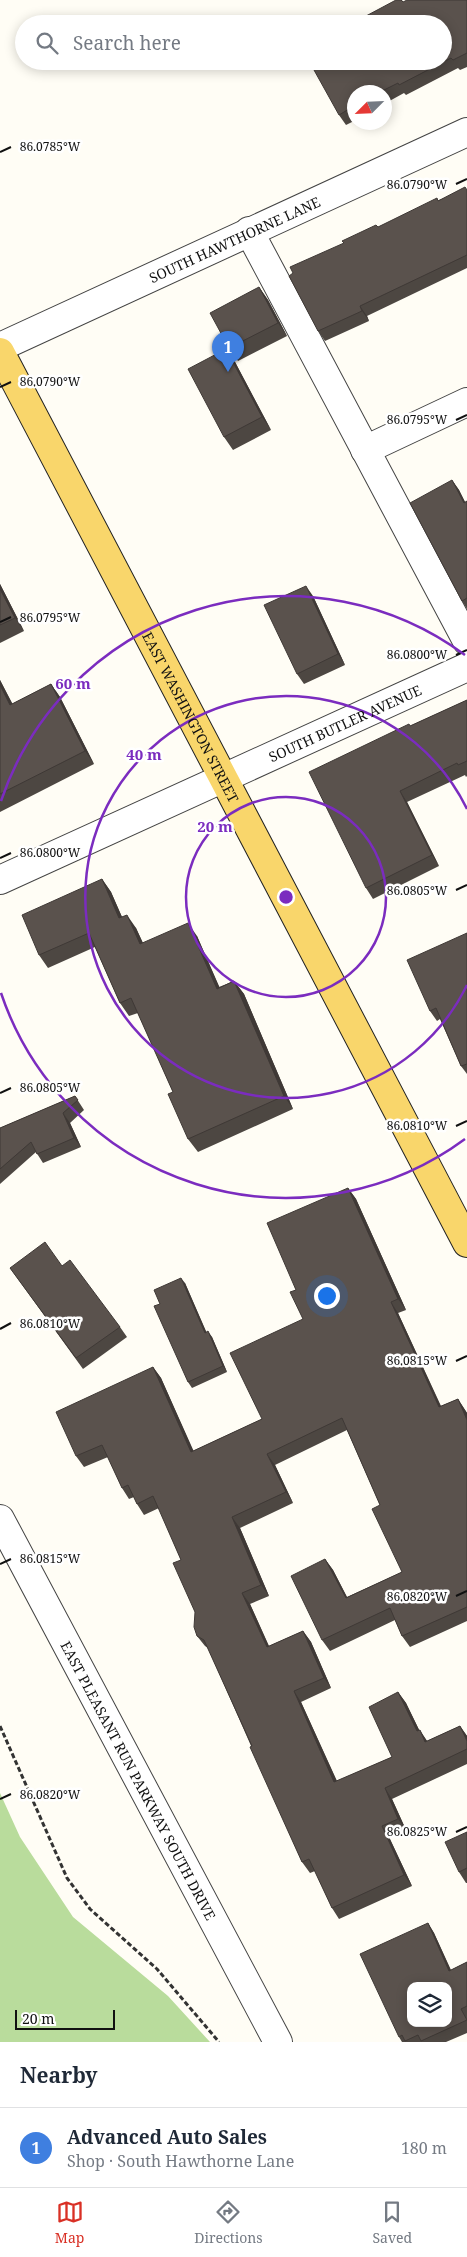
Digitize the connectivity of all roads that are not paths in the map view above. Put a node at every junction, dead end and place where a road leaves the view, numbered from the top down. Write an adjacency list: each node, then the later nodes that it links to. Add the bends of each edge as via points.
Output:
1 (467, 132): 2 (street, SOUTH HAWTHORNE LANE)
2 (249, 231): 3 (street, SOUTH HAWTHORNE LANE); 6 (street)
3 (0, 347)
4 (0, 352): 9 (main road, EAST WASHINGTON STREET)
5 (467, 402): 6 (street)
6 (365, 450): 7 (street)
7 (467, 642)
8 (467, 667): 9 (street, SOUTH BUTLER AVENUE)
9 (223, 779): 10 (street, SOUTH BUTLER AVENUE); 11 (main road, EAST WASHINGTON STREET)
10 (0, 880)
11 (467, 1243)
12 (0, 1519): 13 (street, EAST PLEASANT RUN PARKWAY SOUTH DRIVE)
13 (278, 2042)

